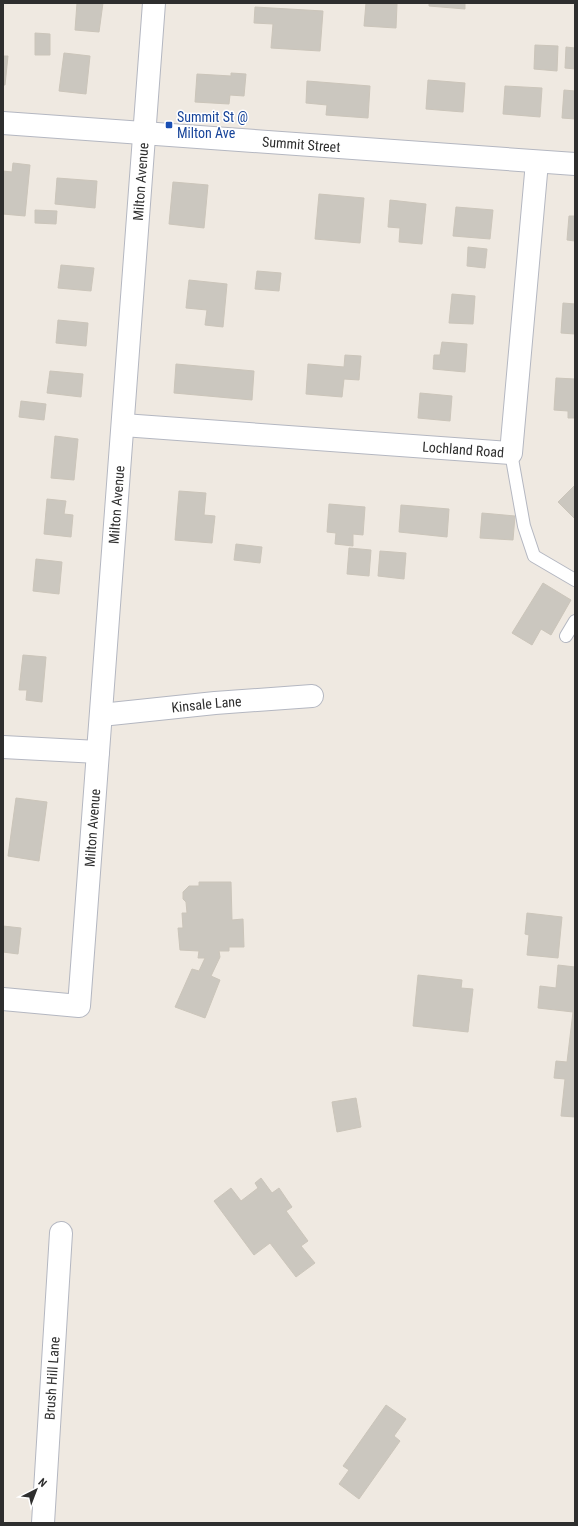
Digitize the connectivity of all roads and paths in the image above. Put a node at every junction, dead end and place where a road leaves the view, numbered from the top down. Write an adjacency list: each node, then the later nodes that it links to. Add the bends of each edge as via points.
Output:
1 (154, 3): 3 (street, Milton Avenue)
2 (3, 123): 3 (street, Summit Street)
3 (145, 133): 4 (street, Summit Street); 6 (street, Milton Avenue)
4 (537, 162): 5 (street, Summit Street); 7 (street, Lochland Road)
5 (575, 164)
6 (123, 425): 7 (street, Lochland Road); 12 (street, Milton Avenue)
7 (511, 453): 8 (lane, via 524,526 534,556)
8 (575, 580)
9 (575, 622): 10 (lane)
10 (566, 636)
11 (312, 696): 12 (street, Kinsale Lane)
12 (101, 715): 14 (street, Milton Avenue)
13 (3, 747): 14 (street)
14 (98, 752): 15 (street, Milton Avenue, via 79,1006)
15 (3, 999)
16 (61, 1233): 17 (street, Brush Hill Lane)
17 (43, 1523)

